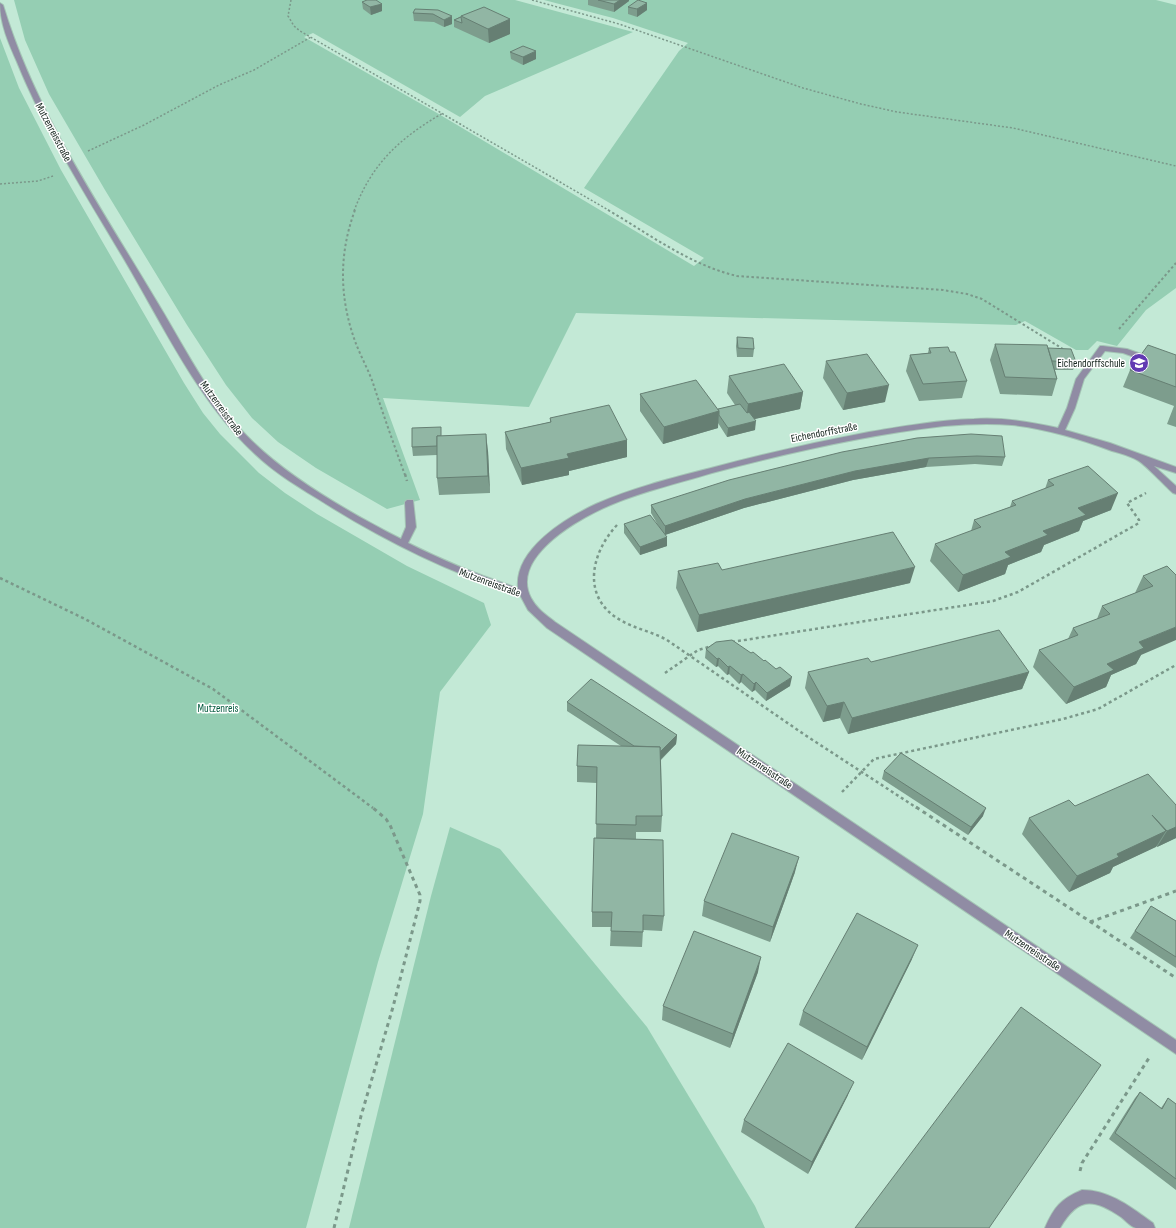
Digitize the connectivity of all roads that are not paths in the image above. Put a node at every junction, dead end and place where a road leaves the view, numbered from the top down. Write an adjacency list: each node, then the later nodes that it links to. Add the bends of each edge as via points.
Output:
1 (0, 5): 8 (street, Mutzenreisstraße, via 14,51 26,79 66,157 208,392 240,434 258,453 281,471)
2 (1176, 369): 3 (street, via 1124,351 1103,348 1078,384)
3 (1061, 430): 4 (street, Eichendorffstraße); 9 (street, Eichendorffstraße, via 986,421 936,425 798,448 669,483 597,507 558,531 528,561 523,572)
4 (1135, 456): 5 (street, Eichendorffstraße); 6 (street, via 1150,466)
5 (1176, 470)
6 (1176, 491)
7 (410, 502): 8 (street, via 411,527)
8 (403, 544): 9 (street, Mutzenreisstraße, via 466,574)
9 (524, 592): 10 (street, Mutzenreisstraße, via 529,604 551,625)
10 (1176, 1048)
11 (1052, 1228): 12 (street, via 1066,1206 1082,1197 1094,1197 1117,1206)
12 (1148, 1228)

